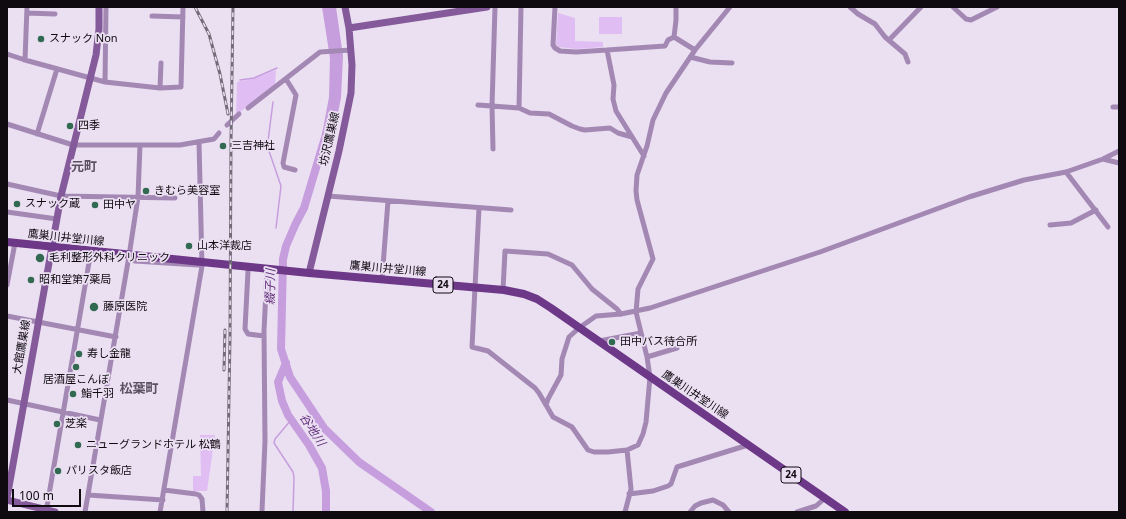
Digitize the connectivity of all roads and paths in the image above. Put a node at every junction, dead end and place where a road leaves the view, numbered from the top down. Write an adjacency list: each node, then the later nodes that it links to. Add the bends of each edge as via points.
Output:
1 (99, 7): 32 (main road, 大館鷹巣線, via 98,42)
2 (106, 7): 34 (street)
3 (183, 7): 18 (street)
4 (345, 7): 19 (main road, 坊沢鷹巣線)
5 (487, 7): 19 (main road)
6 (495, 7): 37 (street)
7 (521, 7): 39 (street)
8 (555, 7): 23 (street, via 555,48 560,51 576,52)
9 (676, 7): 20 (street)
10 (730, 7): 24 (street)
11 (850, 7): 21 (street, via 875,24)
12 (921, 7): 21 (street)
13 (953, 7): 14 (street, via 966,19 971,20)
14 (997, 7)
15 (27, 10): 16 (street); 27 (street)
16 (55, 14)
17 (152, 16): 18 (street)
18 (183, 17): 35 (street, via 181,87)
19 (349, 28): 22 (main road, 坊沢鷹巣線)
20 (674, 38): 23 (street, via 668,40 665,46); 24 (street)
21 (889, 40): 28 (street, via 905,54)
22 (349, 50): 33 (street, via 320,52); 58 (main road, 坊沢鷹巣線, via 352,76 349,107)
23 (607, 50): 45 (street, via 614,85 615,107)
24 (695, 50): 26 (street)
25 (7, 54): 27 (street)
26 (690, 57): 30 (street, via 710,62); 51 (street, via 666,93 653,120)
27 (25, 60): 31 (street)
28 (908, 62)
29 (161, 63): 35 (street)
30 (732, 63)
31 (58, 70): 32 (street); 44 (street)
32 (90, 78): 34 (street); 47 (main road, 大館鷹巣線)
33 (286, 79): 38 (street); 54 (street, via 296,95 283,163 284,167)
34 (105, 82): 35 (street)
35 (160, 88)
36 (478, 106): 37 (street)
37 (492, 106): 39 (street); 49 (street)
38 (248, 108)
39 (519, 108): 45 (street, via 530,113 549,114 580,129 610,128)
40 (239, 114): 42 (street)
41 (7, 124): 44 (street)
42 (227, 125)
43 (219, 133): 46 (street, via 214,139)
44 (37, 134): 47 (street)
45 (632, 137): 51 (street)
46 (199, 142): 48 (street, via 180,145); 73 (street)
47 (73, 144): 48 (street); 57 (main road, 大館鷹巣線)
48 (140, 145): 59 (street)
49 (493, 149)
50 (1119, 151): 52 (street)
51 (644, 156): 82 (street, via 637,175 636,196 653,258 638,289)
52 (1103, 159): 53 (street); 55 (street)
53 (1119, 163)
54 (295, 170)
55 (1066, 172): 64 (street); 82 (street, via 1019,182 970,197 820,252)
56 (7, 184): 57 (street)
57 (61, 196): 59 (street); 66 (main road, 大館鷹巣線)
58 (328, 196): 61 (street); 77 (main road, 坊沢鷹巣線)
59 (138, 197): 60 (street); 72 (street)
60 (175, 198)
61 (388, 201): 62 (street); 78 (street)
62 (480, 208): 63 (street); 80 (street)
63 (511, 210)
64 (1096, 210): 67 (street, via 1071,223); 68 (street)
65 (7, 212): 66 (street)
66 (57, 220): 70 (main road, 大館鷹巣線)
67 (1050, 225)
68 (1108, 227)
69 (11, 243): 70 (main road, 鷹巣川井堂川線 / 24); 79 (street)
70 (52, 247): 71 (main road, 鷹巣川井堂川線 / 24); 85 (main road, 大館鷹巣線)
71 (91, 251): 72 (main road, 鷹巣川井堂川線 / 24); 87 (street)
72 (129, 256): 73 (street, via 134,253); 74 (street, via 135,261); 75 (main road, 鷹巣川井堂川線 / 24); 90 (street)
73 (200, 258): 74 (street)
74 (202, 266): 102 (street)
75 (247, 269): 76 (main road, 鷹巣川井堂川線 / 24); 89 (street, via 245,329 252,336)
76 (269, 269): 77 (main road, 鷹巣川井堂川線 / 24); 89 (street)
77 (309, 273): 78 (main road, 鷹巣川井堂川線 / 24)
78 (382, 279): 80 (main road, 鷹巣川井堂川線 / 24)
79 (7, 285)
80 (475, 288): 81 (main road, 鷹巣川井堂川線 / 24); 97 (street, via 472,347 488,351 523,378 539,393)
81 (503, 290): 83 (street, via 505,251 548,254 572,265 592,289); 86 (main road, 鷹巣川井堂川線 / 24, via 537,299)
82 (636, 312): 83 (street); 88 (street)
83 (622, 314): 86 (street, via 596,316)
84 (7, 316): 85 (street)
85 (38, 322): 87 (street); 96 (main road, 大館鷹巣線)
86 (579, 328): 91 (main road, 鷹巣川井堂川線 / 24); 97 (street, via 569,337 562,359 561,375)
87 (77, 330): 90 (street); 98 (street)
88 (641, 334): 91 (street); 93 (street)
89 (264, 336): 108 (street, via 265,441)
90 (116, 337): 99 (street)
91 (598, 341): 94 (main road, 鷹巣川井堂川線 / 24)
92 (677, 348): 93 (street)
93 (647, 357): 94 (street)
94 (650, 377): 100 (main road, 鷹巣川井堂川線 / 24); 101 (street, via 643,434 638,445)
95 (7, 400): 96 (street)
96 (24, 404): 98 (street); 106 (main road, 大館鷹巣線)
97 (546, 405): 101 (street, via 553,417 572,427 588,450)
98 (63, 412): 99 (street); 109 (street)
99 (100, 420): 104 (street)
100 (748, 445): 103 (street, via 677,468 668,486); 105 (main road, 鷹巣川井堂川線 / 24)
101 (627, 450): 103 (street)
102 (164, 490): 107 (street); 113 (street, via 199,495 202,499)
103 (630, 494): 114 (street)
104 (88, 495): 107 (street); 111 (street)
105 (825, 498): 117 (street, via 816,506); 118 (main road, 鷹巣川井堂川線 / 24)
106 (7, 499): 109 (main road)
107 (163, 500): 112 (street)
108 (262, 510)
109 (46, 511): 110 (main road)
110 (55, 512)
111 (85, 512)
112 (160, 512)
113 (203, 512)
114 (625, 512)
115 (690, 512): 116 (street, via 695,506 713,500)
116 (729, 512)
117 (797, 512)
118 (845, 512)

